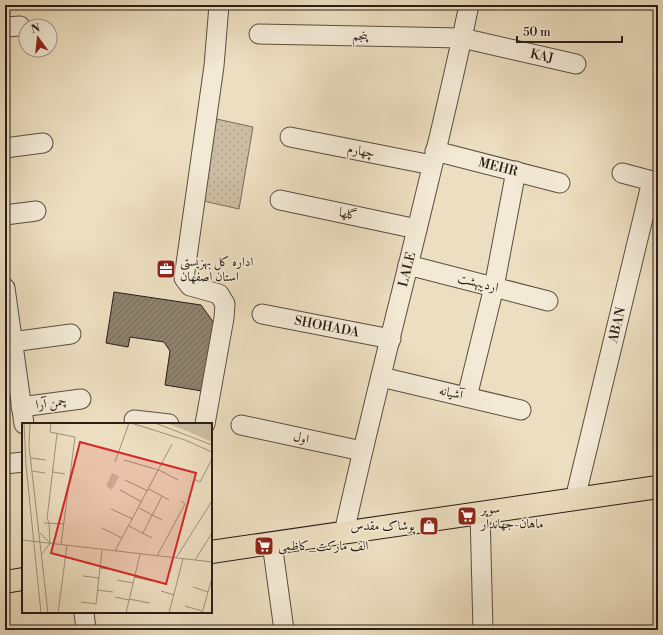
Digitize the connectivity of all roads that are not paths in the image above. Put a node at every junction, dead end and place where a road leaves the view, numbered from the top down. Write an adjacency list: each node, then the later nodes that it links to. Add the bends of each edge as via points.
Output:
1 (219, 5): 32 (street, via 215,58 184,278 190,286 219,294 226,310)
2 (469, 5): 4 (street, LALE)
3 (259, 34): 4 (street, پنجم)
4 (462, 38): 5 (street, KAJ); 9 (street, LALE)
5 (576, 64)
6 (290, 137): 9 (street, چهارم)
7 (44, 143): 8 (street)
8 (5, 148)
9 (434, 158): 10 (street, MEHR); 16 (street, LALE)
10 (516, 171): 12 (street, MEHR); 18 (street)
11 (622, 173): 38 (street, ABAN, via 652,181)
12 (560, 183)
13 (280, 200): 16 (street, گلها)
14 (36, 211): 15 (street)
15 (5, 215)
16 (417, 229): 17 (street, LALE)
17 (408, 266): 18 (street, اردیبهشت); 23 (street, LALE)
18 (494, 287): 20 (street, اردیبهشت); 26 (street)
19 (5, 288): 24 (street)
20 (548, 301)
21 (262, 314): 23 (street, SHOHADA)
22 (70, 334): 24 (street)
23 (391, 339): 25 (street, LALE)
24 (12, 342): 29 (street)
25 (381, 377): 26 (street, آشیانه); 34 (street, LALE)
26 (467, 397): 28 (street, آشیانه)
27 (81, 399): 29 (street, چمن آرا)
28 (521, 410)
29 (23, 416)
30 (135, 423): 31 (street, via 134,420)
31 (160, 423)
32 (205, 423)
33 (241, 425): 34 (street, اول)
34 (362, 451): 40 (street, LALE)
35 (22, 462): 36 (street)
36 (5, 464)
37 (658, 487): 38 (main road)
38 (575, 499): 39 (main road)
39 (480, 513): 40 (main road); 48 (street)
40 (344, 533): 41 (main road)
41 (272, 543): 42 (main road); 47 (street)
42 (212, 552)
43 (22, 579): 44 (main road)
44 (5, 582)
45 (84, 613): 46 (street)
46 (86, 630)
47 (284, 630)
48 (483, 630)

